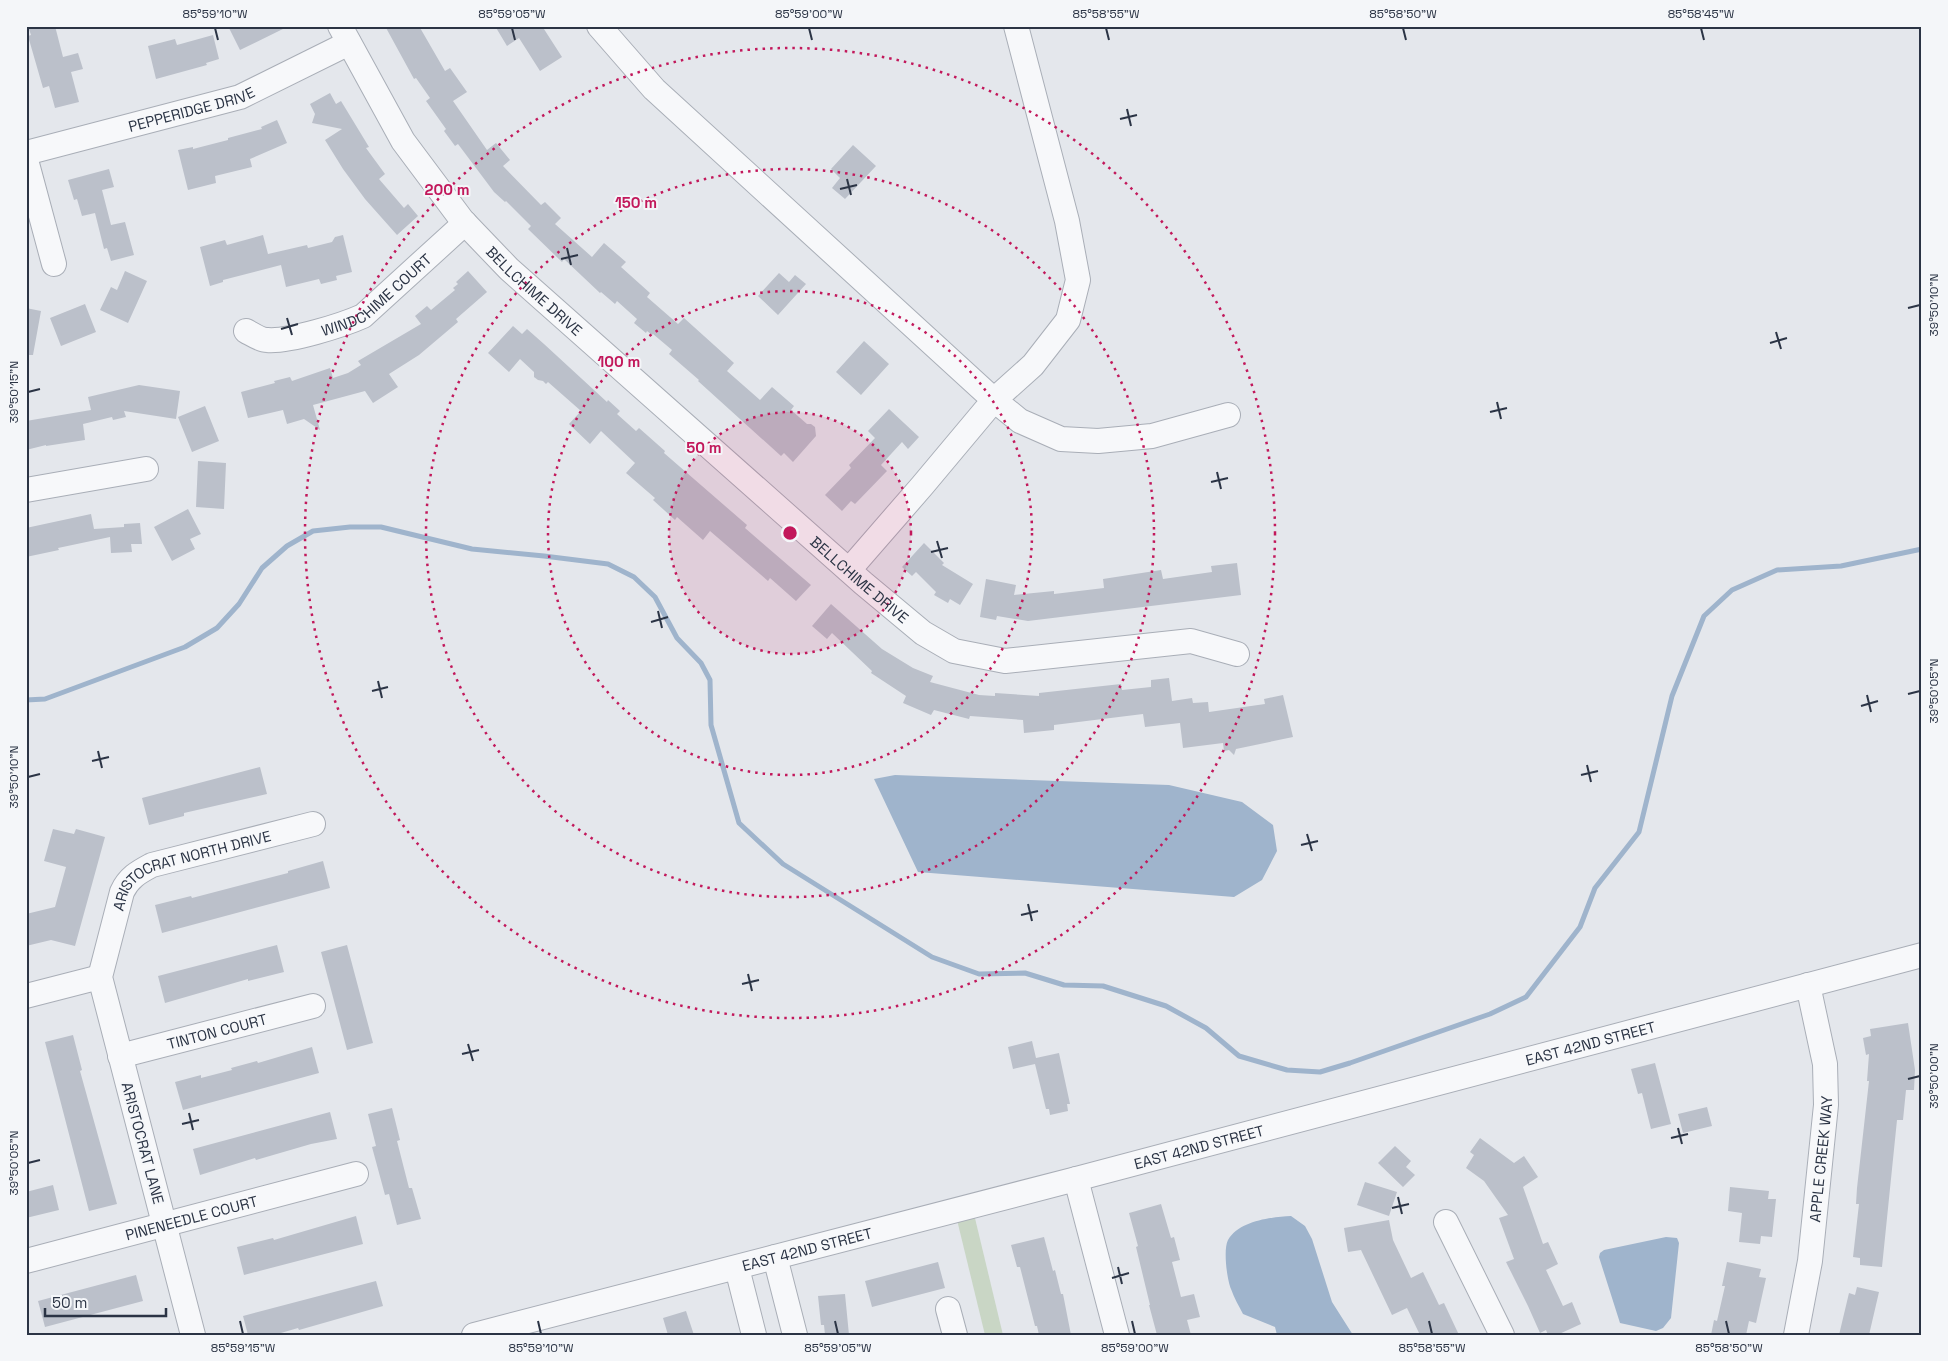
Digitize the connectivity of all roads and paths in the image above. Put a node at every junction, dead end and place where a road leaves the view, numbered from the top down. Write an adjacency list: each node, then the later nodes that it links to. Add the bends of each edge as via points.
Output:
1 (1016, 26): 9 (street, via 1067,221 1078,280 1068,320 1033,365)
2 (599, 27): 9 (street, via 654,89)
3 (344, 34): 4 (street, PEPPERIDGE DRIVE, via 240,97); 6 (street, BELLCHIME DRIVE, via 403,141)
4 (26, 153)
5 (26, 160): 7 (street)
6 (465, 223): 8 (street, WINDCHIME COURT, via 363,316 343,325 283,339 266,340); 13 (street, BELLCHIME DRIVE, via 509,269)
7 (54, 264)
8 (246, 331)
9 (994, 400): 10 (street, via 1020,421 1060,439 1088,441 1152,436); 13 (street)
10 (1228, 415)
11 (146, 468): 12 (street)
12 (26, 490)
13 (849, 570): 14 (street, BELLCHIME DRIVE, via 923,633 954,650 1005,662 1190,641)
14 (1237, 654)
15 (313, 824): 17 (street, ARISTOCRAT NORTH DRIVE, via 140,870 123,889)
16 (1922, 955): 18 (street, EAST 42ND STREET)
17 (100, 977): 19 (street); 21 (street, ARISTOCRAT NORTH DRIVE)
18 (1808, 985): 24 (street, EAST 42ND STREET); 38 (street, APPLE CREEK WAY, via 1825,1064 1826,1105 1810,1261)
19 (26, 996)
20 (313, 1006): 22 (street, TINTON COURT)
21 (108, 1010): 22 (street, ARISTOCRAT LANE)
22 (120, 1056): 26 (street, ARISTOCRAT LANE)
23 (356, 1174): 26 (street, PINENEEDLE COURT)
24 (1076, 1179): 27 (street, EAST 42ND STREET); 36 (street)
25 (1446, 1222): 37 (street)
26 (164, 1225): 28 (street, PINENEEDLE COURT); 31 (street, ARISTOCRAT LANE)
27 (774, 1258): 29 (street, EAST 42ND STREET); 34 (street)
28 (26, 1261)
29 (737, 1268): 32 (street, EAST 42ND STREET); 33 (street)
30 (948, 1309): 35 (street)
31 (193, 1335)
32 (474, 1335)
33 (754, 1335)
34 (795, 1335)
35 (955, 1335)
36 (1116, 1335)
37 (1502, 1335)
38 (1796, 1335)

